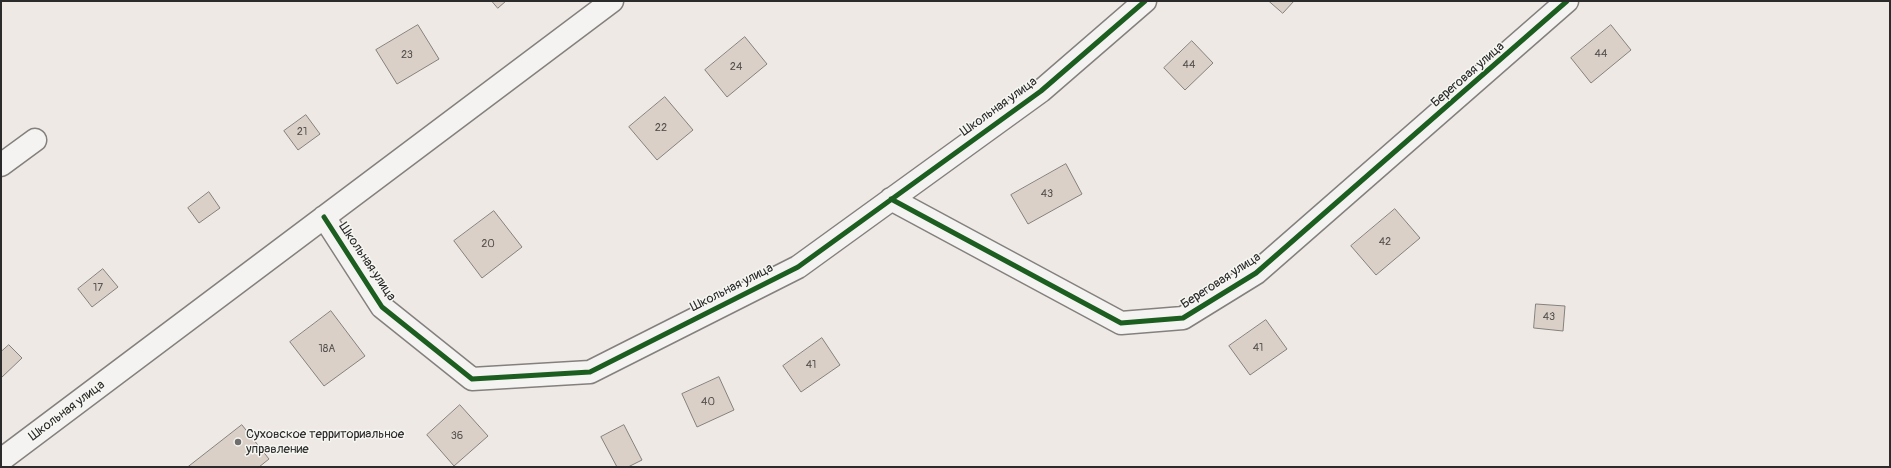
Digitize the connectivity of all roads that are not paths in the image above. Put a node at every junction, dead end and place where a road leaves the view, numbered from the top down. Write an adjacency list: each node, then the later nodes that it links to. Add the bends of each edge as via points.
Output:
1 (612, 1): 7 (street, Школьная улица)
2 (1145, 1): 6 (street, Школьная улица, via 1041,91)
3 (1567, 1): 6 (street, Береговая улица, via 1256,273 1183,318 1121,323)
4 (35, 140): 5 (street)
5 (1, 165)
6 (891, 200): 7 (street, Школьная улица, via 798,267 590,372 472,379 382,307)
7 (324, 217): 8 (street, Школьная улица)
8 (1, 460)

